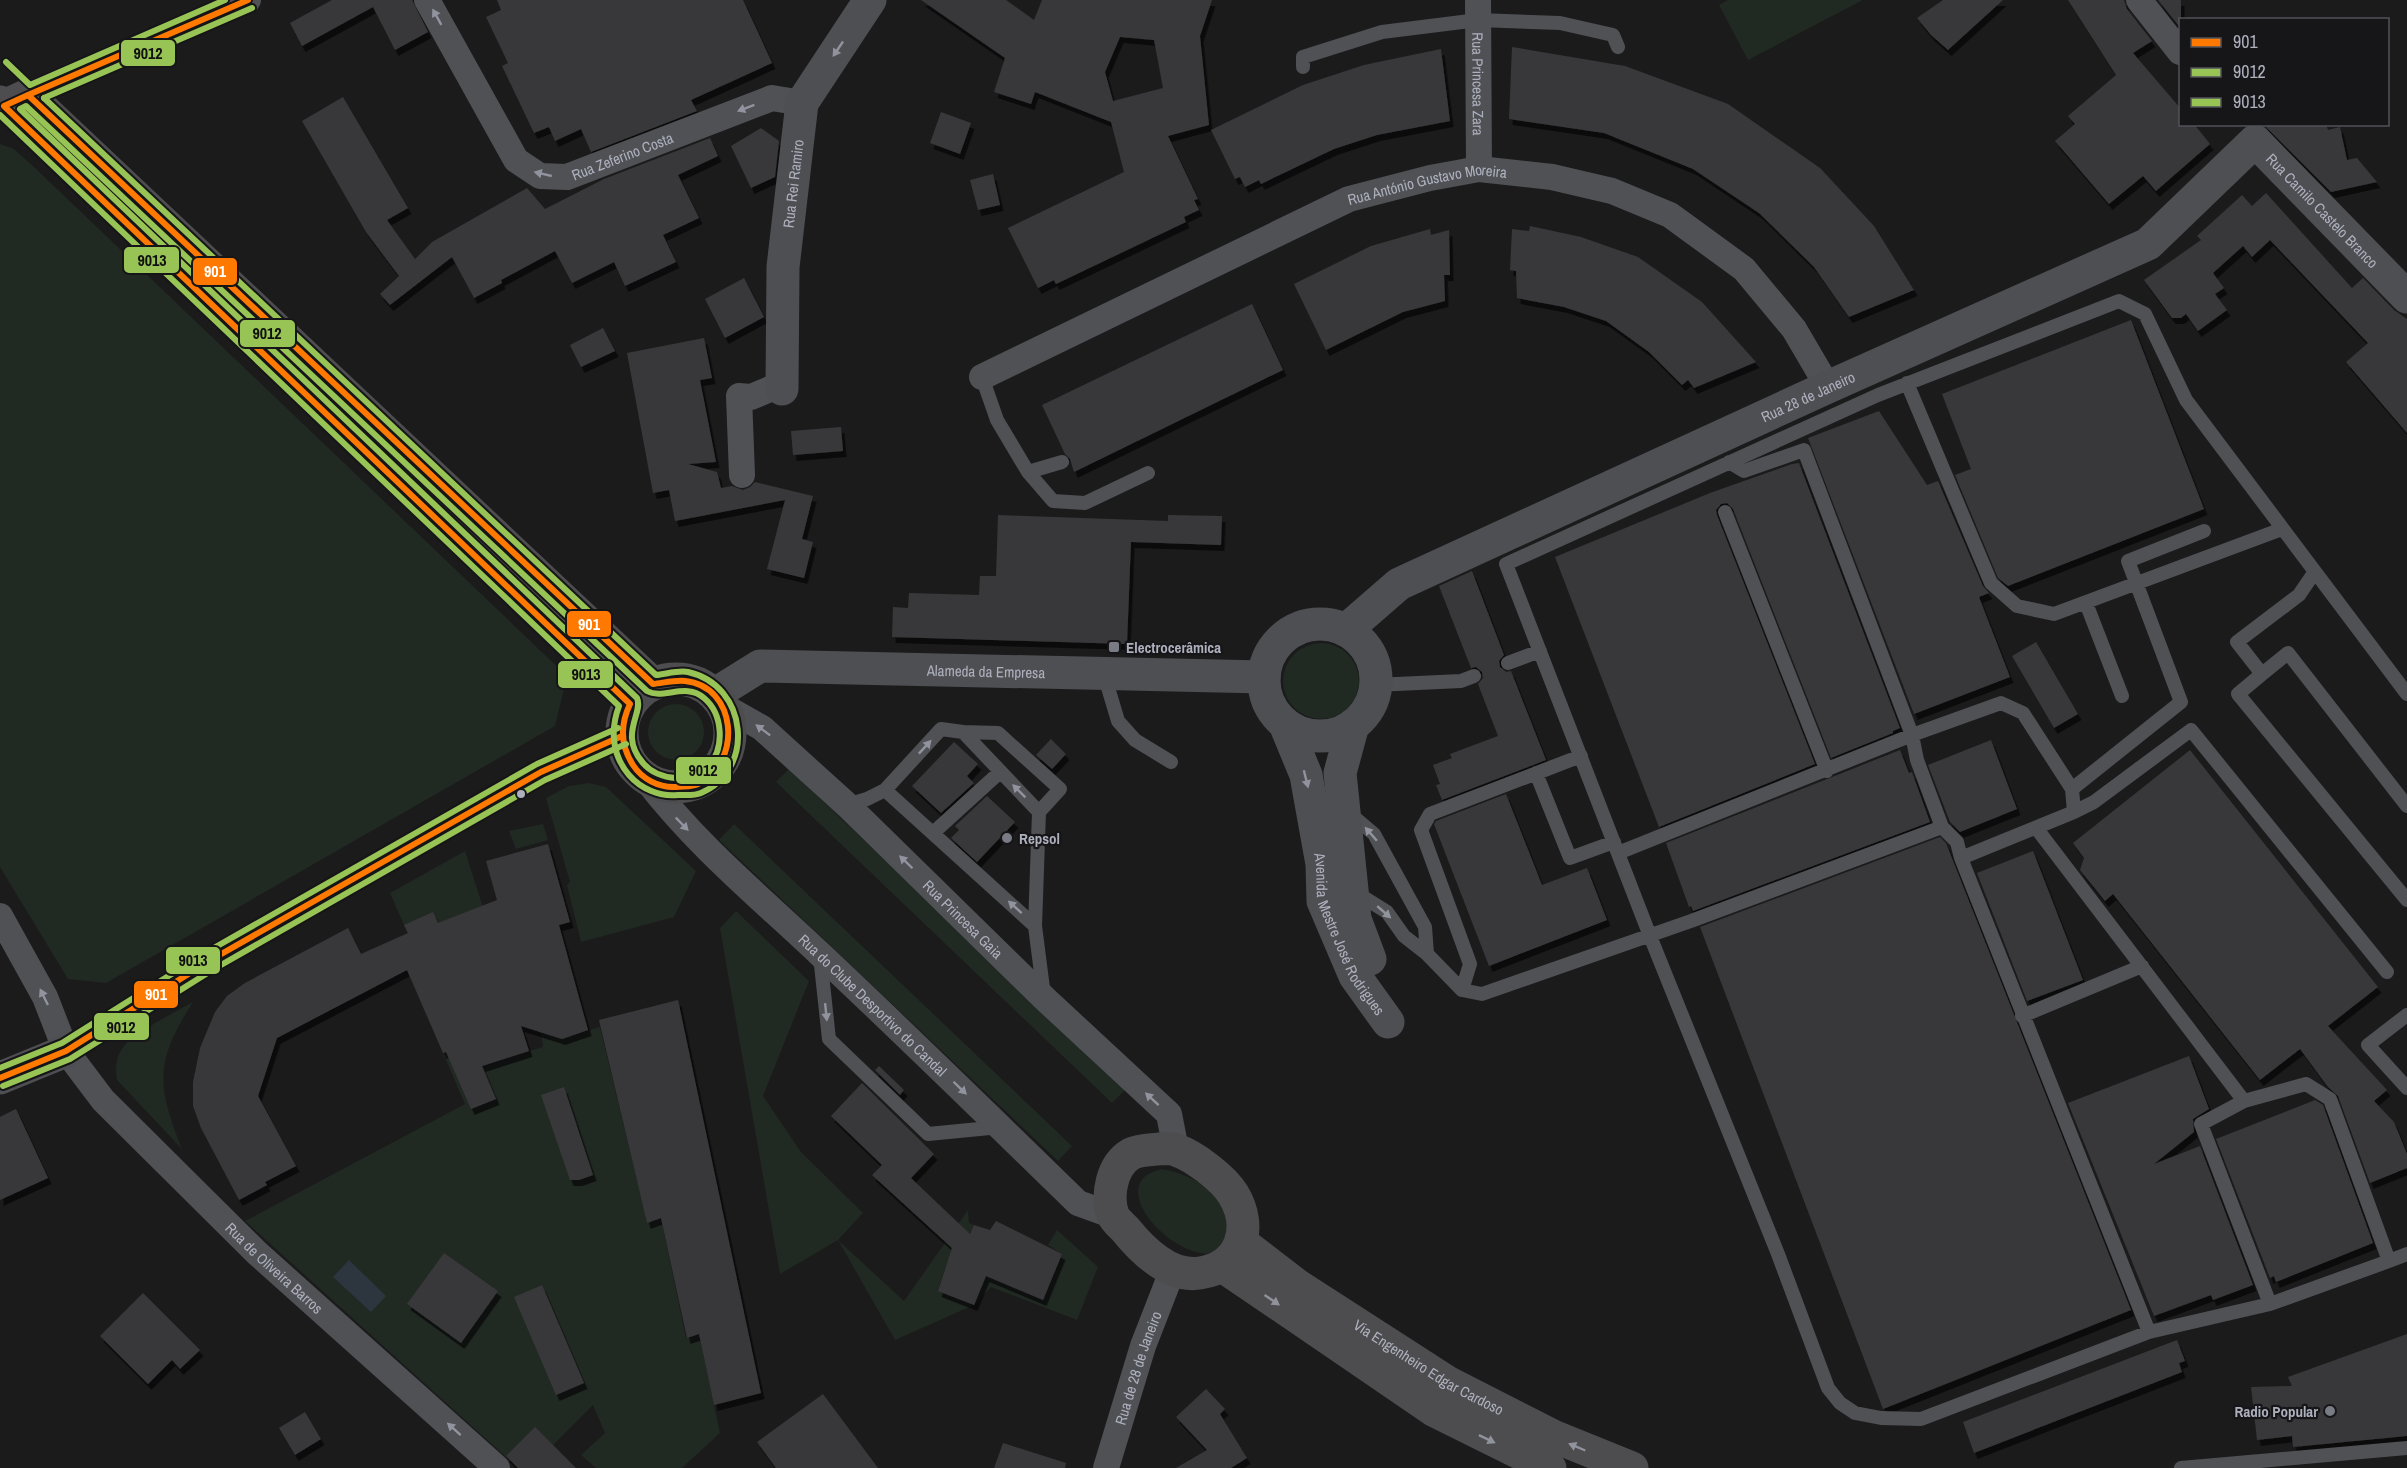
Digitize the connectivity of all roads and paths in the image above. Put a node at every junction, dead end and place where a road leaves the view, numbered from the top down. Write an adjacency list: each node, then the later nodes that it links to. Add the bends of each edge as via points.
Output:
1 (248, 0): 9 (street)
2 (427, 0): 10 (street, Rua Zeferino Costa, one-way to 2, via 772,98 567,177 540,176 516,160)
3 (870, 0): 10 (street, Rua Rei Ramiro, one-way to 10)
4 (2139, 0): 7 (street)
5 (1478, 10): 6 (lane, via 1613,34); 8 (lane, via 1382,32 1303,57); 12 (street, Rua Princesa Zara)
6 (1618, 47)
7 (2179, 50)
8 (1303, 67)
9 (8, 102): 36 (main road)
10 (802, 103): 16 (street, Rua Rei Ramiro, via 783,267)
11 (2248, 133): 13 (street, Rua Camilo Castelo Branco); 17 (street, Rua 28 de Janeiro, via 2148,244)
12 (1479, 169): 14 (street, Rua António Gustavo Moreira, via 1349,199); 17 (street, Rua António Gustavo Moreira, via 1552,177 1612,191 1670,215 1744,269 1794,329)
13 (2407, 297)
14 (982, 377): 20 (lane, via 997,420)
15 (1907, 383): 19 (lane); 24 (lane, via 2119,301 2145,314 2186,400); 28 (lane, via 1991,584 2018,606 2054,614)
16 (782, 387): 22 (street, via 751,398 739,396)
17 (1828, 387): 29 (street, Rua 28 de Janeiro, via 1399,584)
18 (1062, 462): 20 (lane)
19 (1729, 462): 30 (lane, via 1506,564); 44 (lane, via 1744,471 1804,450)
20 (1028, 472): 21 (lane, via 1053,501 1085,503)
21 (1148, 473)
22 (742, 475)
23 (1725, 512): 47 (lane)
24 (2282, 530): 26 (lane); 27 (lane)
25 (2204, 531): 27 (lane, via 2128,561)
26 (2314, 573): 33 (lane, via 2299,595 2237,642); 38 (lane)
27 (2136, 585): 28 (lane); 51 (lane, via 2181,702)
28 (2086, 603): 39 (lane)
29 (1346, 630): 35 (street, via 1328,624 1309,625 1291,632 1272,651); 37 (street, Avenida Mestre José Rodrigues, via 1361,641 1371,657)
30 (1540, 651): 31 (lane); 45 (lane)
31 (1508, 663)
32 (1104, 674): 35 (street, Alameda da Empresa); 40 (street, Alameda da Empresa, via 760,666); 46 (lane, via 1118,721 1135,740)
33 (2262, 674): 54 (lane, via 2288,653); 65 (lane, via 2238,694)
34 (1474, 676): 37 (lane, via 1461,681)
35 (1264, 677): 41 (street, Avenida Mestre José Rodrigues, via 1273,711)
36 (653, 684): 40 (main road, via 686,679 702,684); 50 (main road, via 640,692 622,719 625,752)
37 (1375, 685): 42 (street, Avenida Mestre José Rodrigues, via 1366,711)
38 (2407, 694)
39 (2122, 696)
40 (720, 701): 50 (main road, via 730,723 731,740 714,773 693,785 677,788); 53 (street, Rua Princesa Gaia, one-way to 40, via 762,728)
41 (1285, 724): 42 (street, via 1318,736 1336,734); 63 (street, Avenida Mestre José Rodrigues, one-way to 63, via 1306,775)
42 (1353, 725): 55 (street, Avenida Mestre José Rodrigues, via 1340,773)
43 (963, 732): 48 (lane); 52 (lane, one-way to 43, via 941,729); 56 (lane, via 998,733 1060,789)
44 (1912, 735): 47 (lane); 51 (lane, via 2001,703 2023,713); 58 (lane)
45 (1581, 756): 49 (lane); 61 (lane)
46 (1171, 762)
47 (1827, 771): 61 (lane)
48 (1000, 772): 56 (lane, one-way to 48); 60 (lane)
49 (1536, 773): 61 (lane, via 1570,858); 73 (lane, via 1430,814 1421,830 1470,964)
50 (645, 778): 69 (street, Rua do Clube Desportivo do Candal, one-way to 69, via 673,815)
51 (2072, 789): 57 (lane)
52 (885, 790): 53 (lane); 60 (lane)
53 (847, 805): 74 (street, Rua Princesa Gaia, one-way to 53)
54 (2407, 806)
55 (1344, 808): 64 (street, Avenida Mestre José Rodrigues); 70 (lane, one-way to 55, via 1425,927 1374,834)
56 (1039, 812): 67 (lane)
57 (2074, 812): 59 (lane); 72 (lane, via 2094,802 2191,730)
58 (1942, 827): 62 (lane, via 1957,842); 68 (lane)
59 (2037, 829): 62 (lane); 71 (lane)
60 (933, 833): 67 (lane, one-way to 60)
61 (1616, 848): 68 (lane)
62 (1961, 858): 76 (lane)
63 (1322, 864): 64 (lane); 64 (street, Avenida Mestre José Rodrigues, via 1323,901 1355,976 1388,1022 1374,968 1355,919)
64 (1352, 890): 70 (lane, one-way to 70, via 1387,912 1404,936)
65 (2407, 900)
66 (0, 915): 77 (street, Rua de Oliveira Barros, one-way to 66, via 45,997)
67 (1035, 926): 74 (lane)
68 (1650, 936): 73 (lane, via 1482,994); 89 (lane, via 1828,1388 1840,1403 1855,1413 1921,1419)
69 (820, 954): 81 (street, Rua do Clube Desportivo do Candal, one-way to 81); 81 (lane, one-way to 81, via 829,1039 928,1134)
70 (1427, 954): 73 (lane)
71 (2142, 966): 76 (lane); 80 (lane)
72 (2387, 972)
73 (1462, 990)
74 (1044, 998): 82 (street, Rua Princesa Gaia, one-way to 74, via 1169,1114)
75 (2407, 1015): 79 (lane, via 2368,1045)
76 (2022, 1016): 89 (lane)
77 (66, 1051): 78 (street); 92 (street, Rua de Oliveira Barros, one-way to 77, via 257,1252 103,1100)
78 (0, 1078)
79 (2407, 1088)
80 (2244, 1101): 86 (lane, via 2306,1084 2330,1099); 88 (lane, via 2200,1124)
81 (1001, 1126): 83 (street, Rua do Clube Desportivo do Candal, via 1078,1203)
82 (1176, 1150): 83 (main road, via 1133,1153 1121,1162 1110,1194); 85 (main road, via 1211,1170 1233,1195 1242,1215)
83 (1114, 1216): 87 (main road, via 1144,1252)
84 (2407, 1254): 86 (lane)
85 (1233, 1255): 87 (main road, via 1198,1274); 90 (main road, Via Engenheiro Edgar Cardoso, via 1297,1285)
86 (2390, 1261): 88 (lane)
87 (1173, 1269): 93 (street, Rua de 28 de Janeiro, via 1143,1346)
88 (2270, 1304): 89 (lane)
89 (2149, 1332)
90 (1442, 1397): 94 (main road, Via Engenheiro Edgar Cardoso, one-way to 94); 95 (main road, Via Engenheiro Edgar Cardoso, one-way to 90, via 1532,1426)
91 (2407, 1448): 96 (lane)
92 (497, 1468)
93 (1106, 1468)
94 (1550, 1468)
95 (1632, 1468)
96 (2181, 1468)

